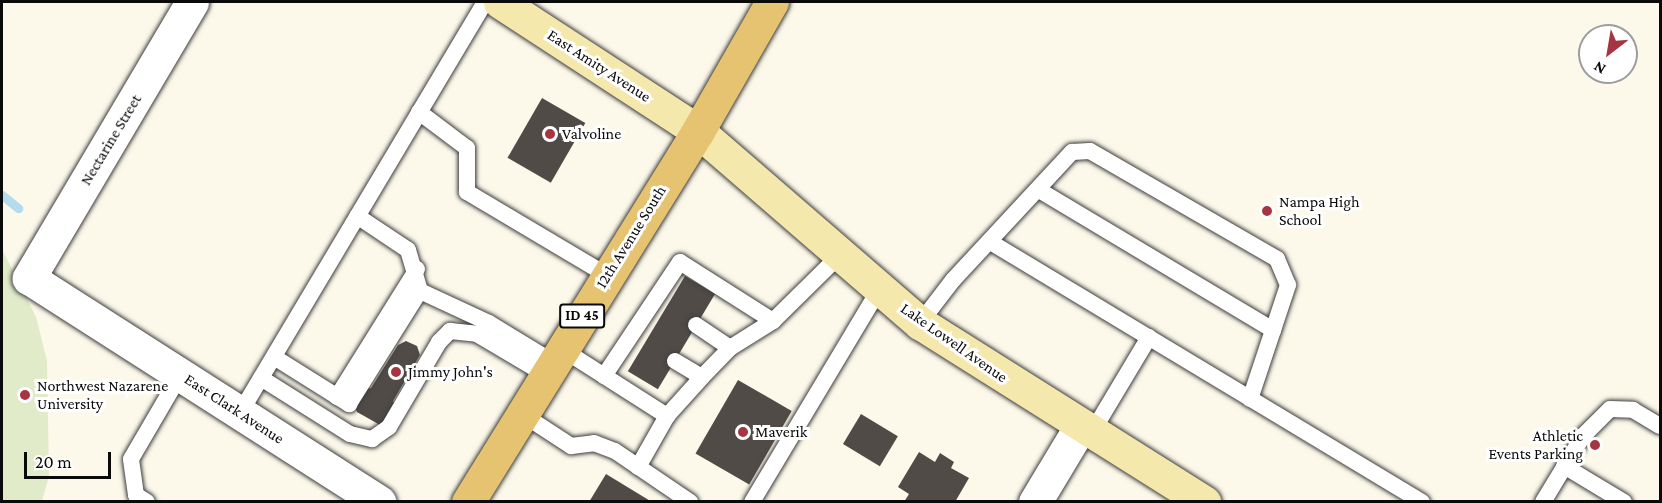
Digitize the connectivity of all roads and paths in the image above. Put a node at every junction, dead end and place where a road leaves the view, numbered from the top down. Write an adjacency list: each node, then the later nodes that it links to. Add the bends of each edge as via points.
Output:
1 (192, 2): 13 (street, Nectarine Street)
2 (485, 2): 5 (lane)
3 (500, 2): 6 (main road, East Amity Avenue)
4 (772, 2): 6 (main road, 12th Avenue South / ID 45)
5 (419, 112): 8 (lane); 12 (lane, via 467,148 467,192)
6 (698, 131): 10 (main road, Lake Lowell Avenue); 12 (main road, 12th Avenue South / ID 45)
7 (1039, 190): 9 (lane); 19 (lane); 19 (lane, via 1072,152 1090,151 1277,259 1288,285)
8 (357, 216): 11 (lane, via 408,250); 22 (lane)
9 (992, 243): 17 (lane, via 953,280); 20 (lane)
10 (840, 255): 14 (main road, Lake Lowell Avenue); 16 (lane)
11 (417, 269): 15 (lane); 29 (lane)
12 (607, 275): 23 (main road, 12th Avenue South / ID 45)
13 (29, 278): 25 (street, East Clark Avenue)
14 (880, 288): 17 (main road, Lake Lowell Avenue); 42 (lane)
15 (420, 291): 23 (lane, via 489,323); 29 (lane, via 349,404)
16 (773, 321): 21 (lane); 26 (lane, via 680,262 638,340)
17 (920, 323): 35 (main road, Lake Lowell Avenue)
18 (696, 325): 21 (lane)
19 (1273, 330): 30 (lane)
20 (1149, 337): 30 (lane); 35 (lane)
21 (730, 348): 27 (lane)
22 (274, 357): 28 (lane); 29 (lane)
23 (554, 362): 26 (lane); 28 (lane, via 477,334 450,332 439,342 389,427 372,439 350,434); 32 (main road, 12th Avenue South / ID 45)
24 (675, 362): 27 (lane)
25 (180, 375): 31 (street, East Clark Avenue); 38 (lane, via 131,459 136,495)
26 (604, 376): 33 (lane)
27 (702, 377): 33 (lane)
28 (261, 378): 31 (lane)
29 (337, 398)
30 (1250, 399): 45 (lane)
31 (240, 413): 39 (street, East Clark Avenue)
32 (522, 414): 37 (lane, via 571,446 594,443); 40 (main road, 12th Avenue South / ID 45)
33 (667, 416): 37 (lane)
34 (1660, 426): 36 (lane, via 1633,410 1610,409 1582,436)
35 (1086, 430): 43 (street); 44 (main road, Lake Lowell Avenue)
36 (1564, 466): 46 (lane); 47 (lane)
37 (638, 467): 41 (lane)
38 (147, 501)
39 (379, 501)
40 (468, 501)
41 (690, 501)
42 (752, 501)
43 (1035, 501)
44 (1204, 501)
45 (1422, 501)
46 (1543, 501)
47 (1624, 501)

